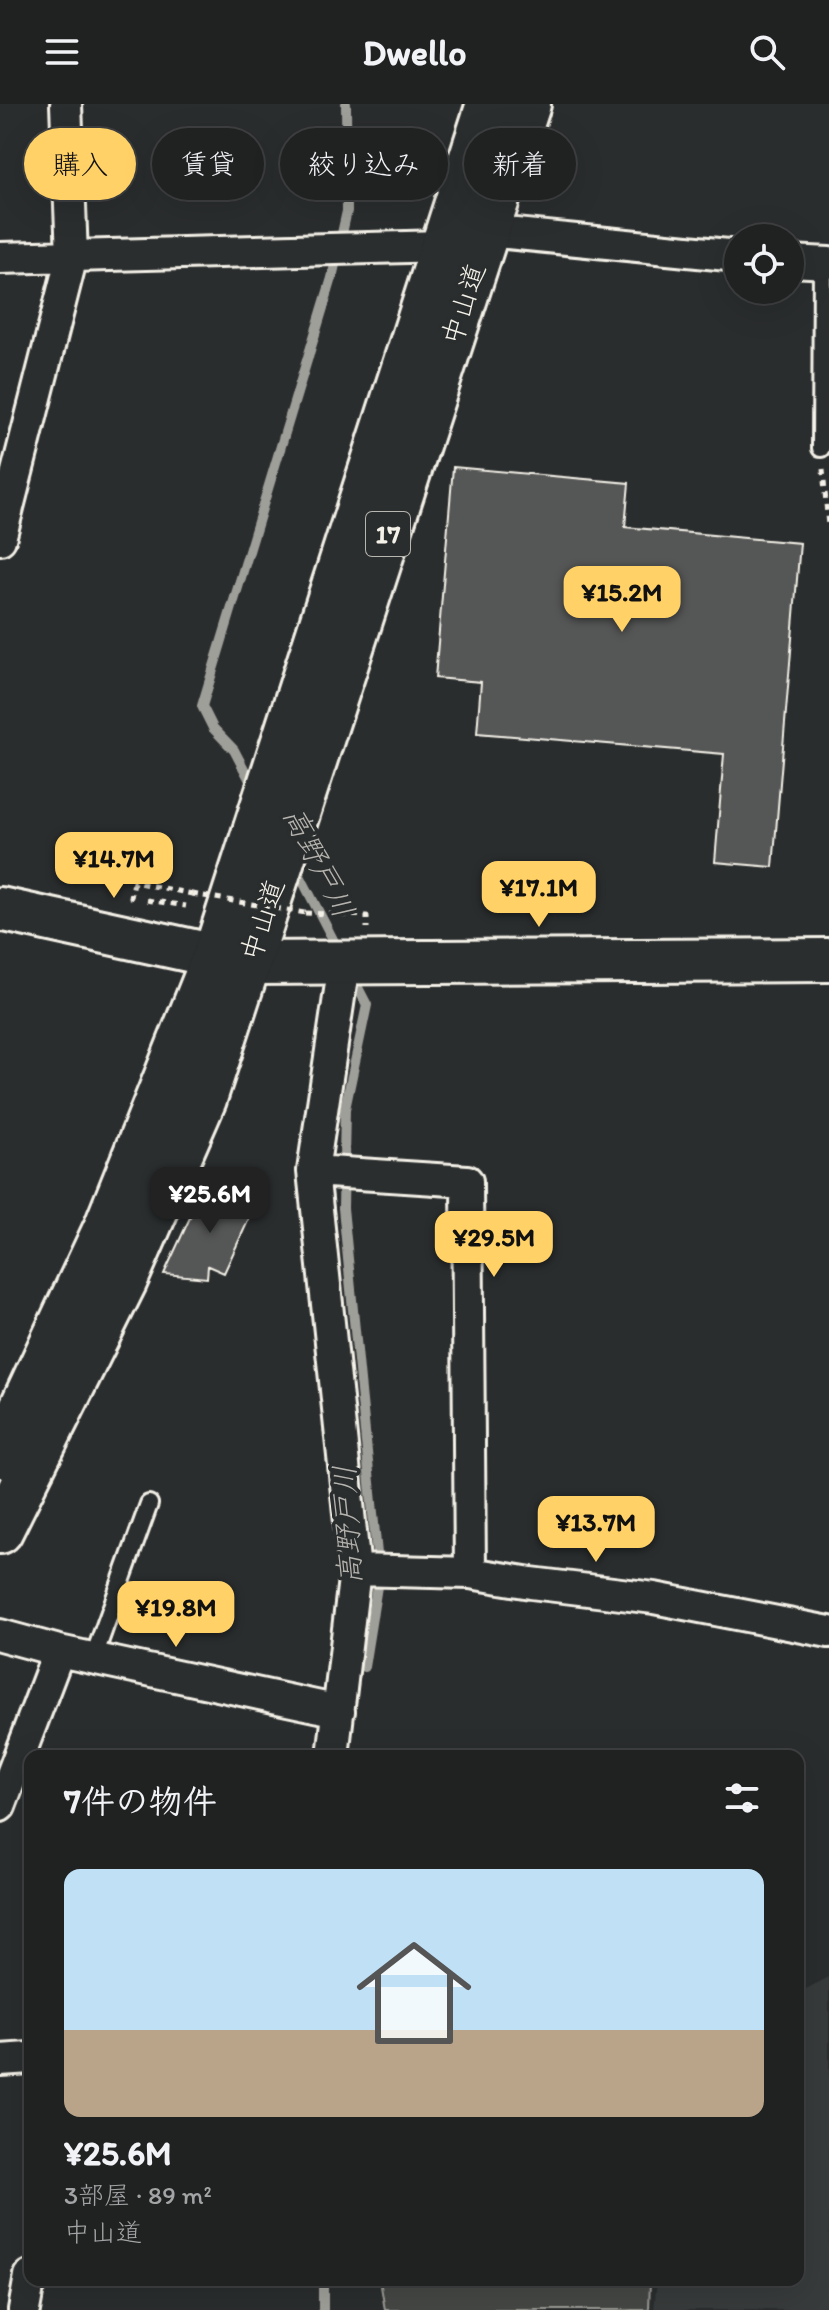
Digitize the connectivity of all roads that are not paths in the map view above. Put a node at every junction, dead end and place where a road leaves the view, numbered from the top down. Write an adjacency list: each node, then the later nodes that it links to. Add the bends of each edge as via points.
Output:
1 (66, 104): 7 (street)
2 (489, 104): 5 (highway, 中山道 / 17)
3 (528, 104): 4 (highway, 中山道 / 17)
4 (486, 231): 6 (street); 14 (highway, 中山道 / 17)
5 (444, 246): 7 (street); 14 (highway, 中山道 / 17)
6 (724, 255)
7 (72, 256): 8 (street); 12 (street)
8 (0, 258)
9 (804, 262): 10 (street)
10 (826, 263): 11 (lane)
11 (821, 448)
12 (0, 539)
13 (0, 909): 14 (street)
14 (232, 960): 16 (street); 18 (highway, 中山道 / 17); 20 (highway, 中山道 / 17, via 204,1099 132,1266)
15 (829, 960): 16 (street)
16 (344, 964): 17 (street)
17 (313, 1171): 21 (street); 22 (street, via 467,1181)
18 (0, 1455)
19 (149, 1504): 26 (lane)
20 (0, 1531)
21 (355, 1570): 22 (street); 27 (street)
22 (470, 1573): 23 (street, via 654,1598)
23 (829, 1632)
24 (0, 1635): 25 (street)
25 (59, 1651): 26 (street); 29 (street)
26 (93, 1659): 27 (street)
27 (339, 1711): 28 (street)
28 (334, 1750)
29 (0, 1806)
30 (24, 2058): 31 (street)
31 (0, 2060)
32 (28, 2286): 33 (street)
33 (24, 2310)

